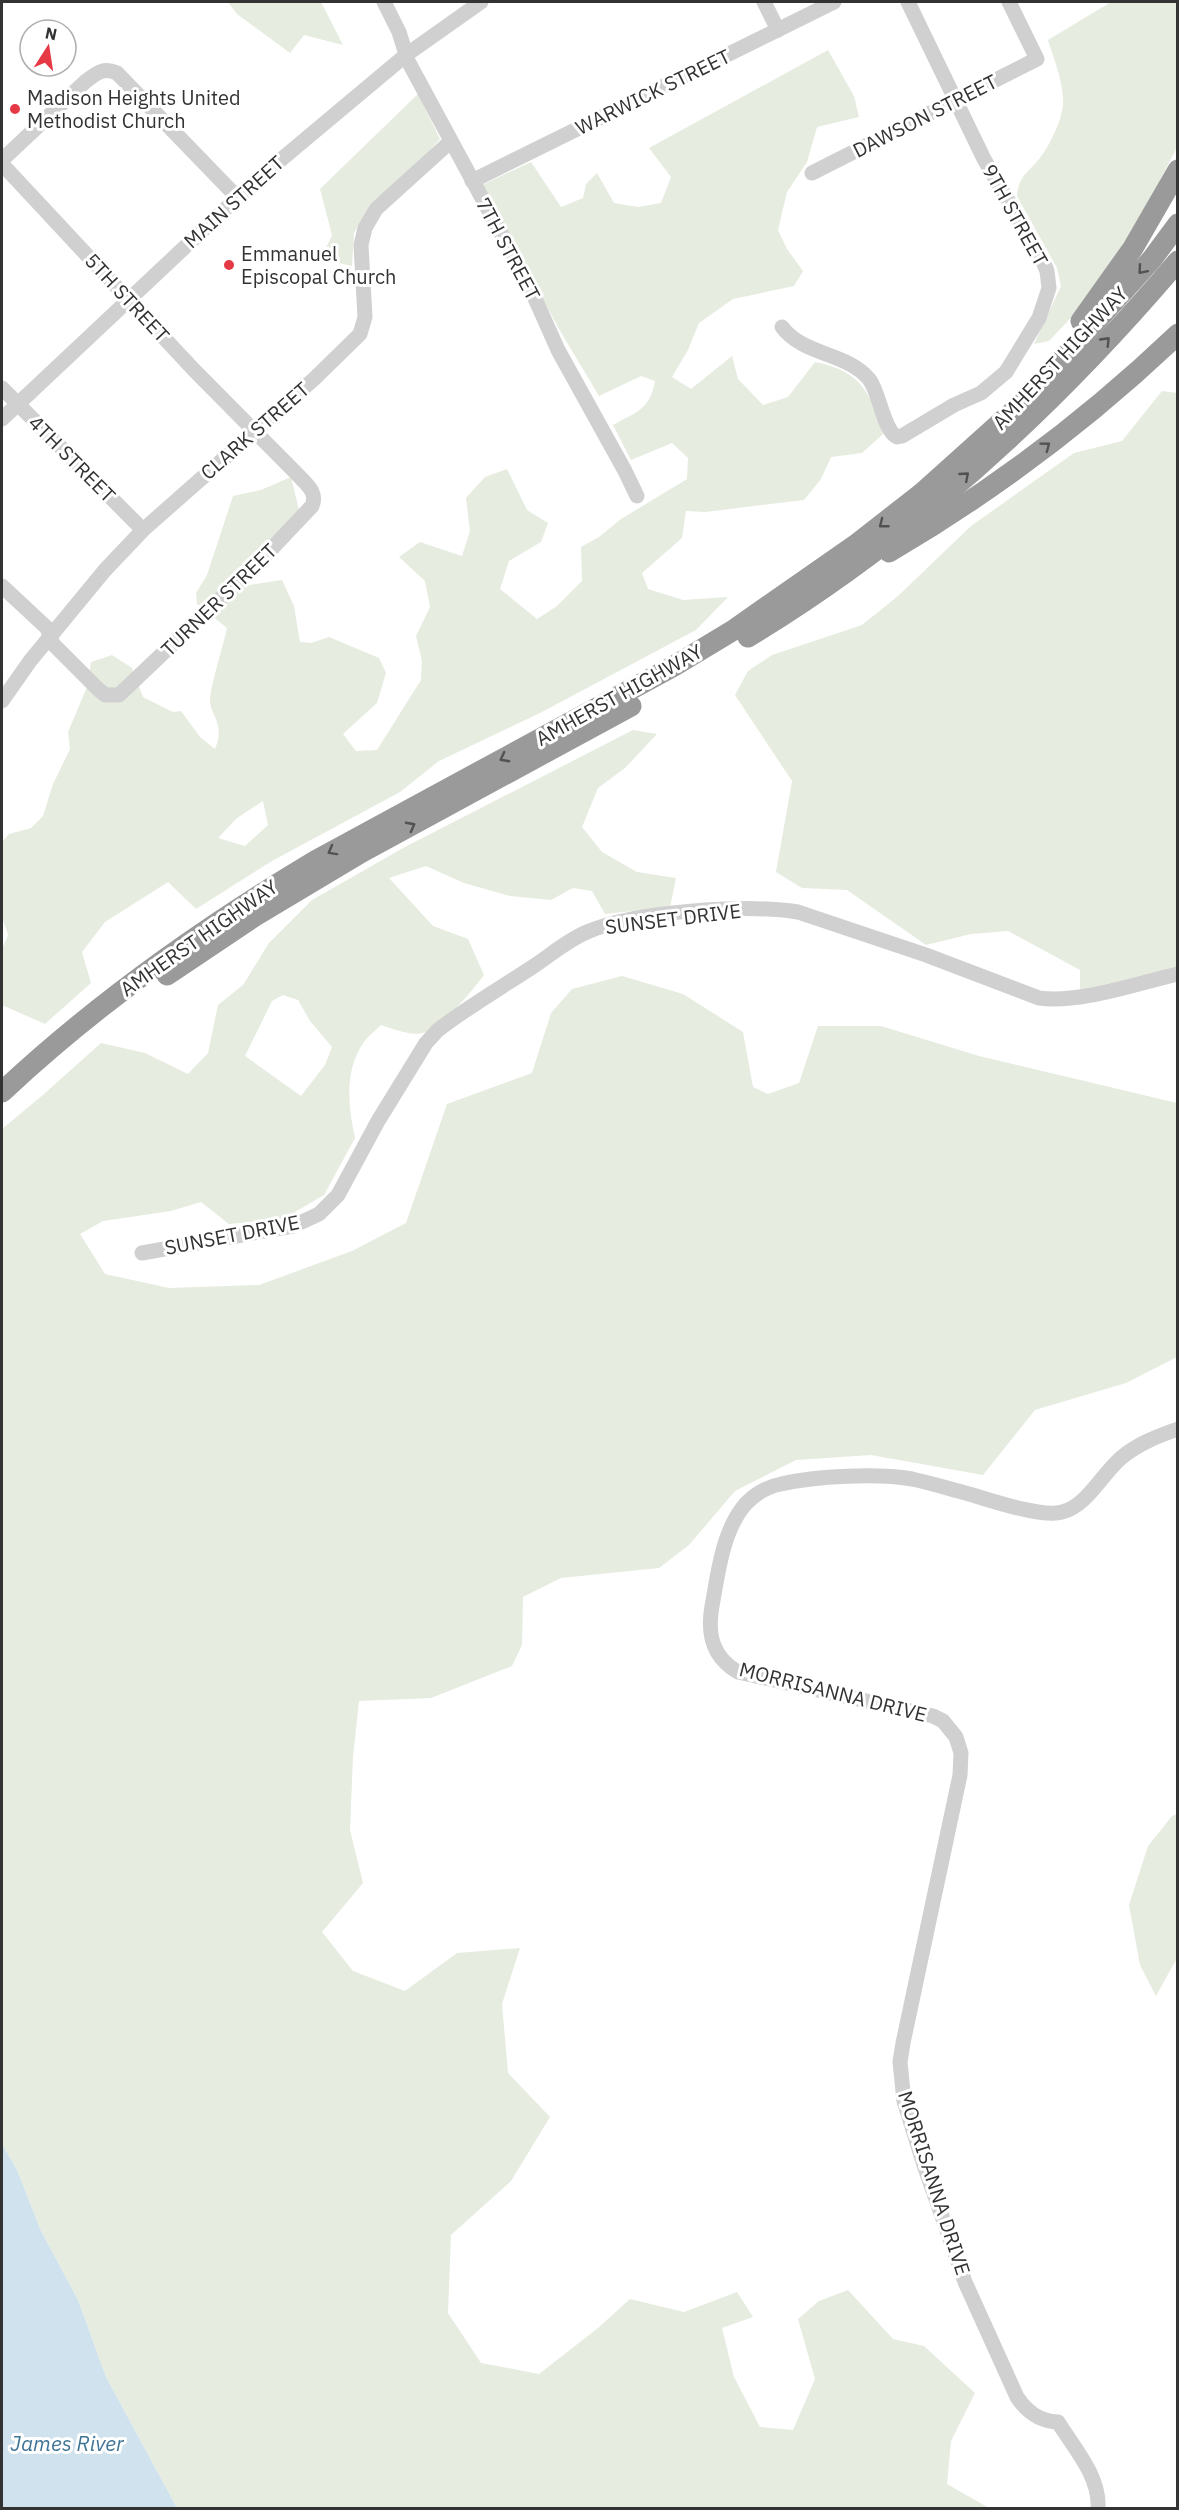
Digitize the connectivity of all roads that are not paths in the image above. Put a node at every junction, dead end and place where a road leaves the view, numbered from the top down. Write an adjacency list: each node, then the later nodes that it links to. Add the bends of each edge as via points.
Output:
1 (384, 2): 8 (street, 7TH STREET)
2 (481, 2): 8 (street, MAIN STREET)
3 (764, 2): 7 (street)
4 (834, 2): 7 (street, WARWICK STREET)
5 (908, 2): 9 (street, 9TH STREET)
6 (1009, 2): 9 (street, DAWSON STREET, via 1037,59)
7 (778, 30): 14 (street, WARWICK STREET)
8 (406, 55): 10 (street, 7TH STREET); 15 (street, MAIN STREET)
9 (956, 101): 13 (street, DAWSON STREET); 19 (street, 9TH STREET, via 1047,271 1049,288 1039,318 1006,372 981,393 902,436 893,435 874,388 861,371 803,346)
10 (450, 142): 14 (street, 7TH STREET); 24 (street, CLARK STREET, via 369,219 361,245 365,317 360,334)
11 (2, 162): 15 (street, via 99,71 111,70); 18 (street, 5TH STREET)
12 (1178, 170): 25 (highway, via 1133,248 1073,331 1034,378)
13 (812, 173)
14 (472, 181): 26 (street, 7TH STREET)
15 (237, 197): 18 (street, MAIN STREET)
16 (1178, 224): 25 (highway, AMHERST HIGHWAY, one-way to 25, via 1152,259 1028,398)
17 (1178, 261): 29 (highway, AMHERST HIGHWAY, one-way to 17, via 892,536 988,456 1083,365)
18 (128, 299): 22 (street, MAIN STREET); 24 (street, 5TH STREET)
19 (782, 327)
20 (1178, 334): 29 (highway, one-way to 20, via 927,530 1008,474 1077,422)
21 (2, 388): 22 (street, 4TH STREET)
22 (17, 404): 23 (street, MAIN STREET); 27 (street, 4TH STREET)
23 (2, 419)
24 (256, 430): 27 (street, CLARK STREET); 30 (street, TURNER STREET, via 311,489 314,501 259,562 119,695 105,695)
25 (922, 493): 33 (highway, AMHERST HIGHWAY, one-way to 33, via 800,586 674,666 315,861 205,929 94,1013)
26 (637, 496)
27 (143, 530): 30 (street, CLARK STREET)
28 (2, 586): 30 (street, via 47,628)
29 (803, 602): 34 (highway, AMHERST HIGHWAY, one-way to 29, via 89,1033 153,984 255,916 362,852 603,722)
30 (50, 638): 31 (street, CLARK STREET)
31 (2, 701)
32 (1178, 974): 35 (street, SUNSET DRIVE, via 1052,1000 798,912 724,910 603,926 571,940 438,1030 378,1121 338,1195 320,1214 293,1226)
33 (2, 1092)
34 (2, 1109)
35 (142, 1253)
36 (1178, 1429): 37 (street, MORRISANNA DRIVE, via 1123,1456 1074,1507 1055,1514 890,1476 807,1481 764,1490 735,1519 710,1615 715,1651 738,1672 933,1716 943,1721 956,1737 961,1753 957,1796 900,2062 904,2101 958,2262 1017,2397 1032,2414 1058,2422 1094,2479)
37 (1098, 2508)

